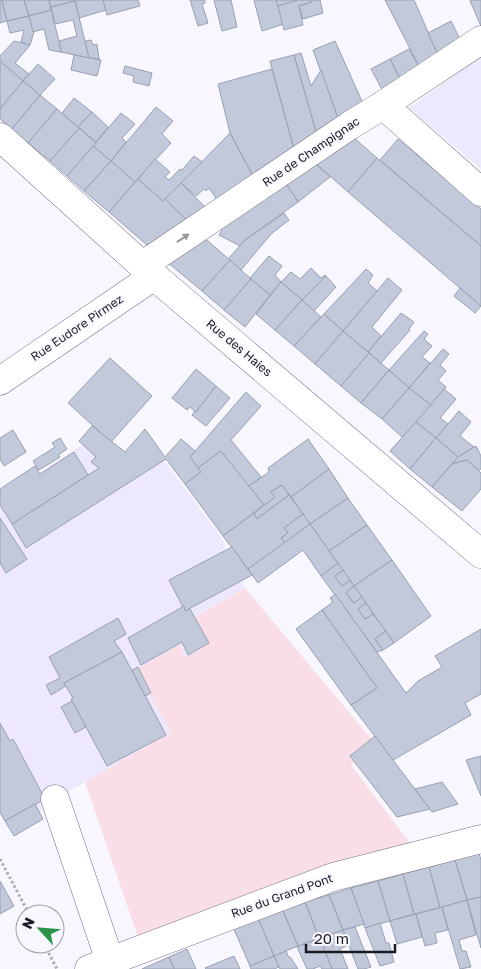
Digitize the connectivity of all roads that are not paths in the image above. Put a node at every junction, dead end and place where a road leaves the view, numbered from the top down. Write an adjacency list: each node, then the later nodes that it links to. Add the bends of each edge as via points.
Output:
1 (481, 40): 2 (street, Rue de Champignac)
2 (383, 105): 4 (street); 5 (street, Rue de Champignac, one-way to 2, via 348,126)
3 (0, 137): 5 (street, Rue des Haies)
4 (481, 192)
5 (148, 270): 6 (street, Rue Eudore Pirmez); 7 (street, Rue des Haies)
6 (0, 381)
7 (481, 554)
8 (55, 799): 10 (street)
9 (481, 839): 10 (street, Rue du Grand Pont, via 333,876)
10 (99, 965)

